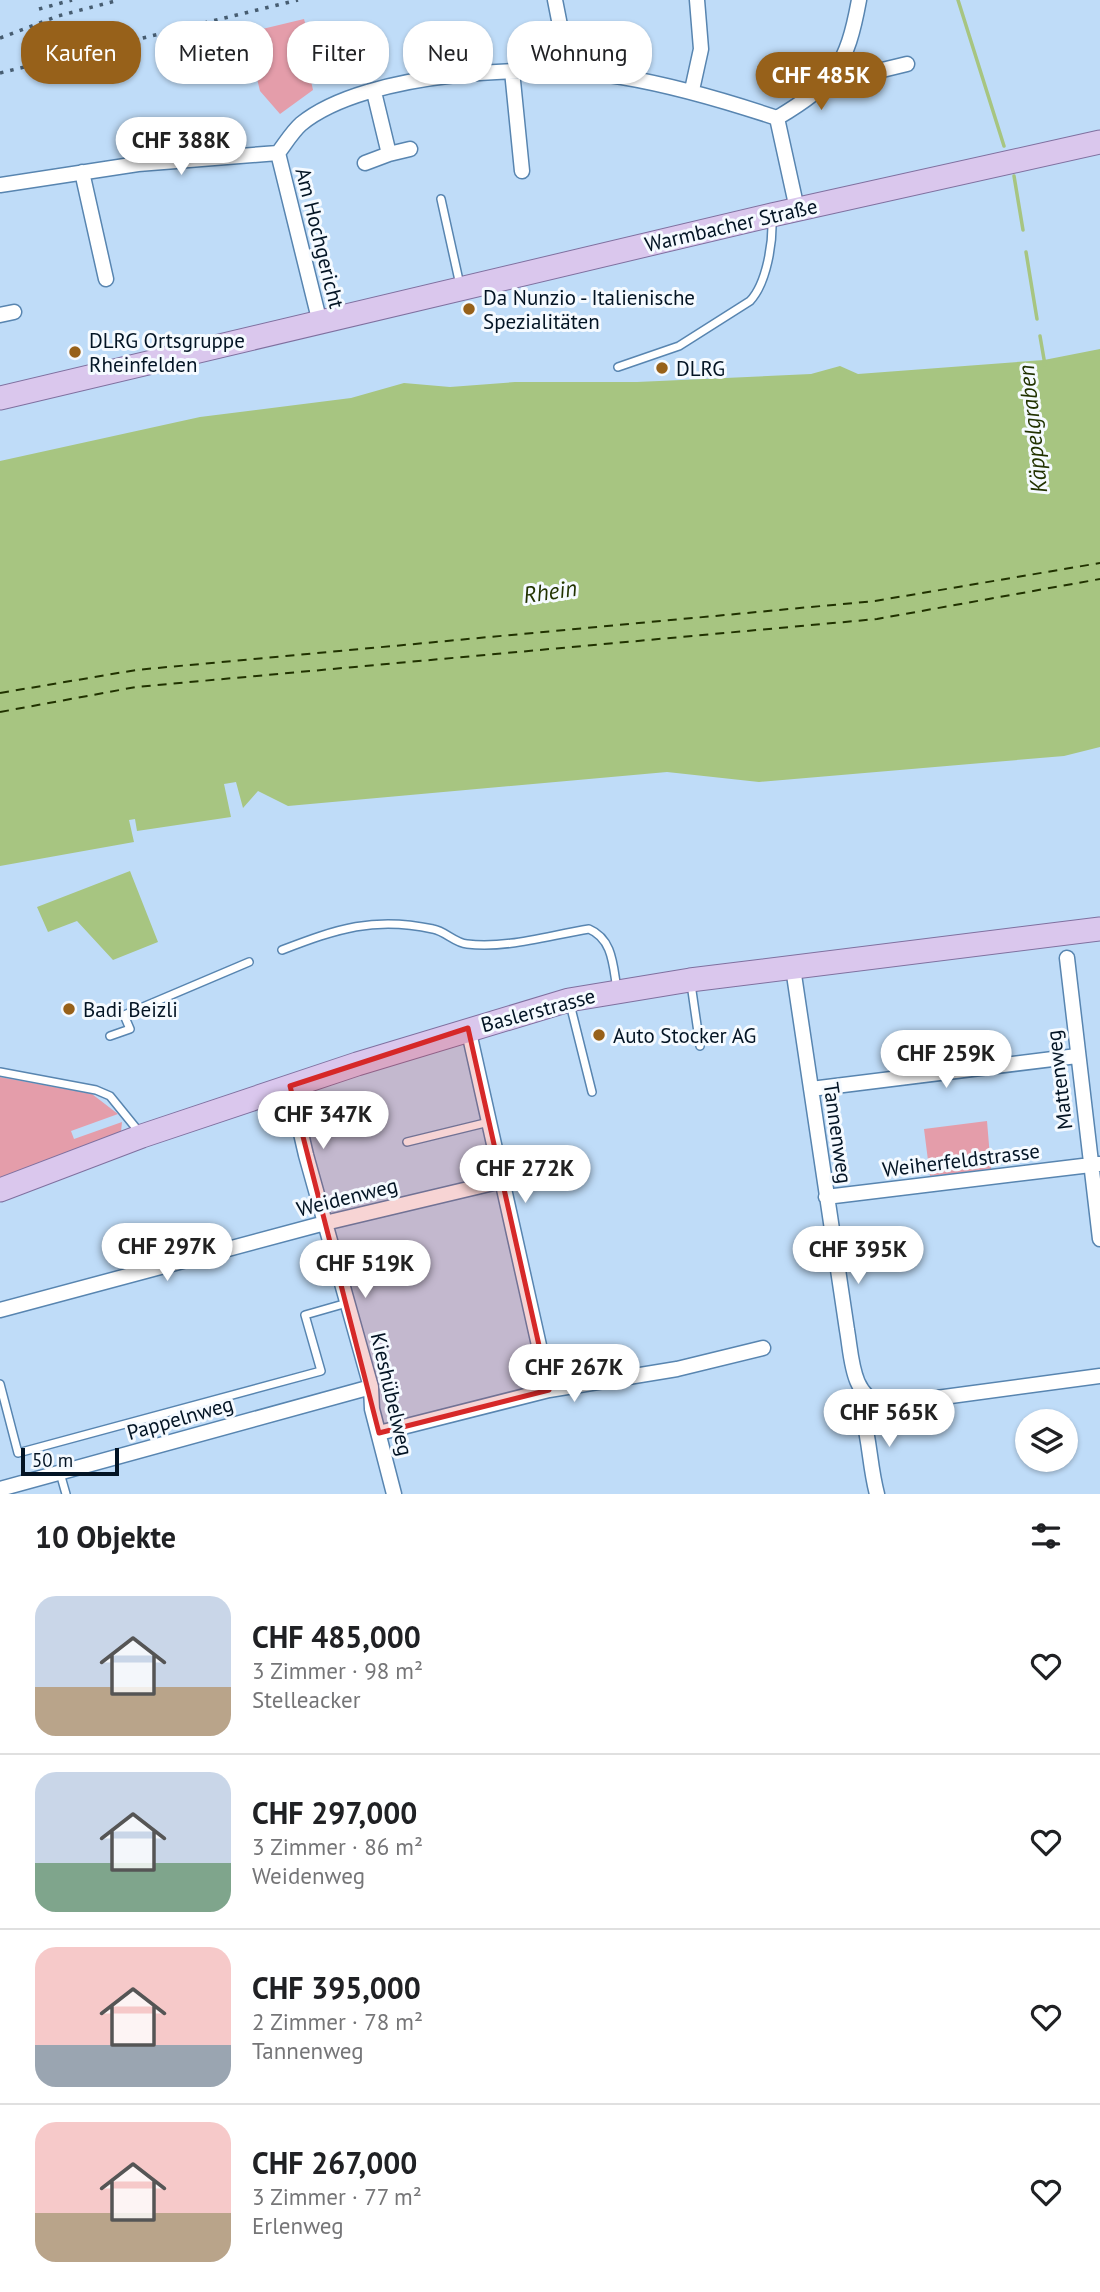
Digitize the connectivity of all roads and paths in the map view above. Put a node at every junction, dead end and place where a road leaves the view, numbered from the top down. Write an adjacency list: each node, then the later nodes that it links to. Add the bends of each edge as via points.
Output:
1 (555, 0): 4 (street)
2 (697, 0): 10 (street, via 701,49)
3 (859, 0): 7 (street)
4 (559, 21)
5 (907, 64): 7 (street, via 874,72)
6 (507, 71): 11 (street, Am Hochgericht, via 447,76)
7 (837, 72): 12 (street, via 813,96)
8 (652, 82): 10 (street, Am Hochgericht)
9 (513, 84): 18 (street)
10 (692, 90): 12 (street, Am Hochgericht)
11 (374, 92): 15 (street, Am Hochgericht, via 341,101 300,125); 16 (street)
12 (777, 118): 22 (street)
13 (1100, 142): 22 (main road, Warmbacher Straße)
14 (410, 149): 16 (street)
15 (278, 153): 19 (street); 26 (street, Am Hochgericht)
16 (389, 154): 17 (street)
17 (365, 163)
18 (522, 171)
19 (82, 172): 20 (street); 24 (street)
20 (0, 186)
21 (441, 199): 25 (lane)
22 (797, 209): 23 (main road, Warmbacher Straße)
23 (772, 215): 25 (main road, Warmbacher Straße); 27 (lane, via 758,293 750,302 679,346)
24 (106, 279)
25 (461, 289): 26 (main road, Warmbacher Straße)
26 (320, 323): 28 (main road, Warmbacher Straße)
27 (618, 366)
28 (0, 398)
29 (1100, 929): 33 (main road, Baslerstrasse)
30 (282, 950): 35 (lane, via 373,922 434,928 463,944 490,945 589,929 601,934 610,950)
31 (1067, 958): 40 (street, Mattenweg)
32 (248, 962): 38 (lane, via 124,1015 130,1029)
33 (793, 968): 34 (main road, Baslerstrasse); 43 (street, Tannenweg)
34 (690, 979): 35 (main road, Baslerstrasse); 39 (lane)
35 (617, 990): 36 (main road, Baslerstrasse)
36 (569, 1000): 37 (main road, Baslerstrasse); 44 (lane)
37 (468, 1028): 42 (main road, Baslerstrasse); 45 (street)
38 (110, 1036)
39 (700, 1046)
40 (1077, 1056): 43 (street); 48 (street, Mattenweg)
41 (0, 1072): 46 (lane, via 110,1096)
42 (290, 1086): 46 (main road, Baslerstrasse); 52 (street, Kieshübelweg)
43 (811, 1089): 51 (street, Tannenweg)
44 (592, 1091)
45 (489, 1122): 47 (lane); 49 (street)
46 (142, 1136): 50 (main road, Baslerstrasse)
47 (407, 1142)
48 (1095, 1165): 51 (street, Weiherfeldstrasse); 53 (street, Mattenweg)
49 (502, 1181): 52 (street, Weidenweg); 60 (street)
50 (0, 1190)
51 (826, 1198): 61 (street, Tannenweg, via 857,1383)
52 (325, 1223): 54 (street, Kieshübelweg); 55 (street, Weidenweg)
53 (1100, 1239)
54 (348, 1303): 58 (lane, via 305,1315 321,1371 18,1453); 59 (street, Kieshübelweg)
55 (0, 1310)
56 (763, 1348): 60 (street, via 677,1369)
57 (1100, 1376): 61 (street, via 884,1405)
58 (0, 1384)
59 (371, 1387): 62 (street, Kieshübelweg); 63 (street, Pappelnweg)
60 (550, 1390): 62 (street)
61 (871, 1402): 67 (street, via 863,1417)
62 (379, 1433): 66 (street, Kieshübelweg)
63 (60, 1473): 64 (street, Pappelnweg); 65 (lane)
64 (0, 1489)
65 (66, 1494)
66 (394, 1494)
67 (877, 1494)

